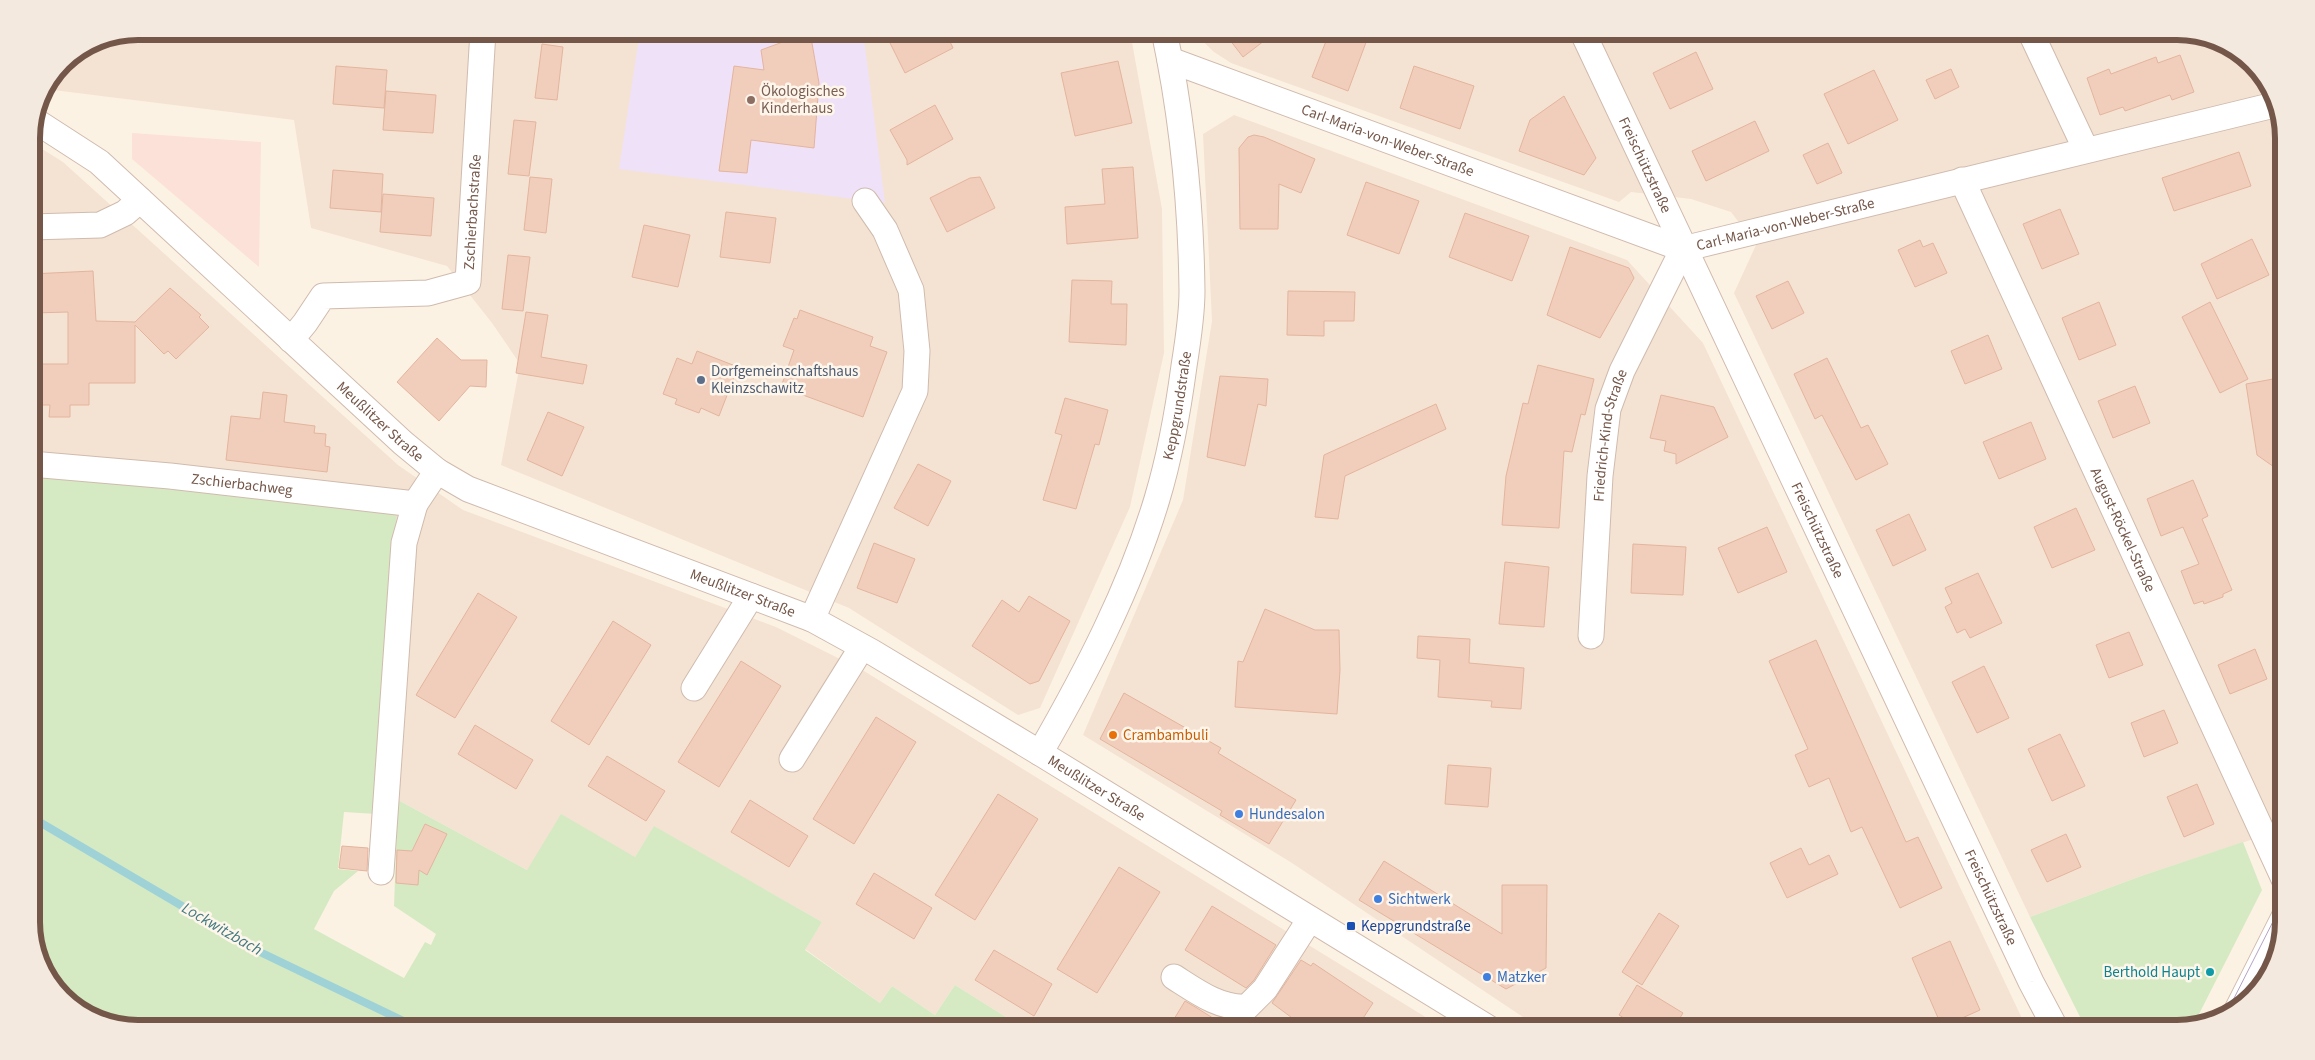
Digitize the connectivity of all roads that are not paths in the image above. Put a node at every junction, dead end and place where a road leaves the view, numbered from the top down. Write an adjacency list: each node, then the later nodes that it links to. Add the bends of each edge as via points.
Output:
1 (482, 40): 14 (street, Zschierbachstraße, via 468,282 428,293 323,296)
2 (1166, 40): 5 (street, Keppgrundstraße)
3 (1586, 40): 13 (street, Freischützstraße)
4 (2034, 40): 8 (street)
5 (1170, 60): 13 (street, Carl-Maria-von-Weber-Straße); 23 (street, Keppgrundstraße, via 1184,161 1192,292 1177,420 1157,499 1134,566 1096,650)
6 (2270, 106): 8 (street, Carl-Maria-von-Weber-Straße)
7 (41, 125): 10 (street, Meußlitzer Straße, via 99,162)
8 (2086, 150): 9 (street, Carl-Maria-von-Weber-Straße)
9 (1962, 180): 13 (street, Carl-Maria-von-Weber-Straße); 25 (street, August-Röckel-Straße)
10 (140, 200): 12 (street, via 125,213 100,225); 14 (street, Meußlitzer Straße)
11 (865, 201): 19 (street, via 885,230 912,290 917,351 915,391)
12 (40, 226)
13 (1683, 250): 20 (street, Friedrich-Kind-Straße, via 1622,371 1608,409 1600,476); 32 (street, Freischützstraße, via 2030,982)
14 (290, 340): 16 (street, Meußlitzer Straße)
15 (40, 465): 17 (street, Zschierbachweg)
16 (437, 471): 17 (street); 18 (street, Meußlitzer Straße, via 468,489)
17 (415, 504): 26 (street, via 404,543)
18 (751, 596): 19 (street, Meußlitzer Straße); 22 (street)
19 (812, 619): 21 (street, Meußlitzer Straße)
20 (1591, 636)
21 (862, 647): 23 (street, Meußlitzer Straße); 24 (street)
22 (694, 688)
23 (1040, 753): 27 (street, Meußlitzer Straße)
24 (792, 759)
25 (2275, 859)
26 (381, 872)
27 (1310, 919): 29 (street, via 1264,989 1247,1007 1227,1006); 31 (street, Meußlitzer Straße)
28 (2274, 938): 30 (street)
29 (1174, 977)
30 (2247, 990)
31 (1475, 1020)
32 (2051, 1020)

